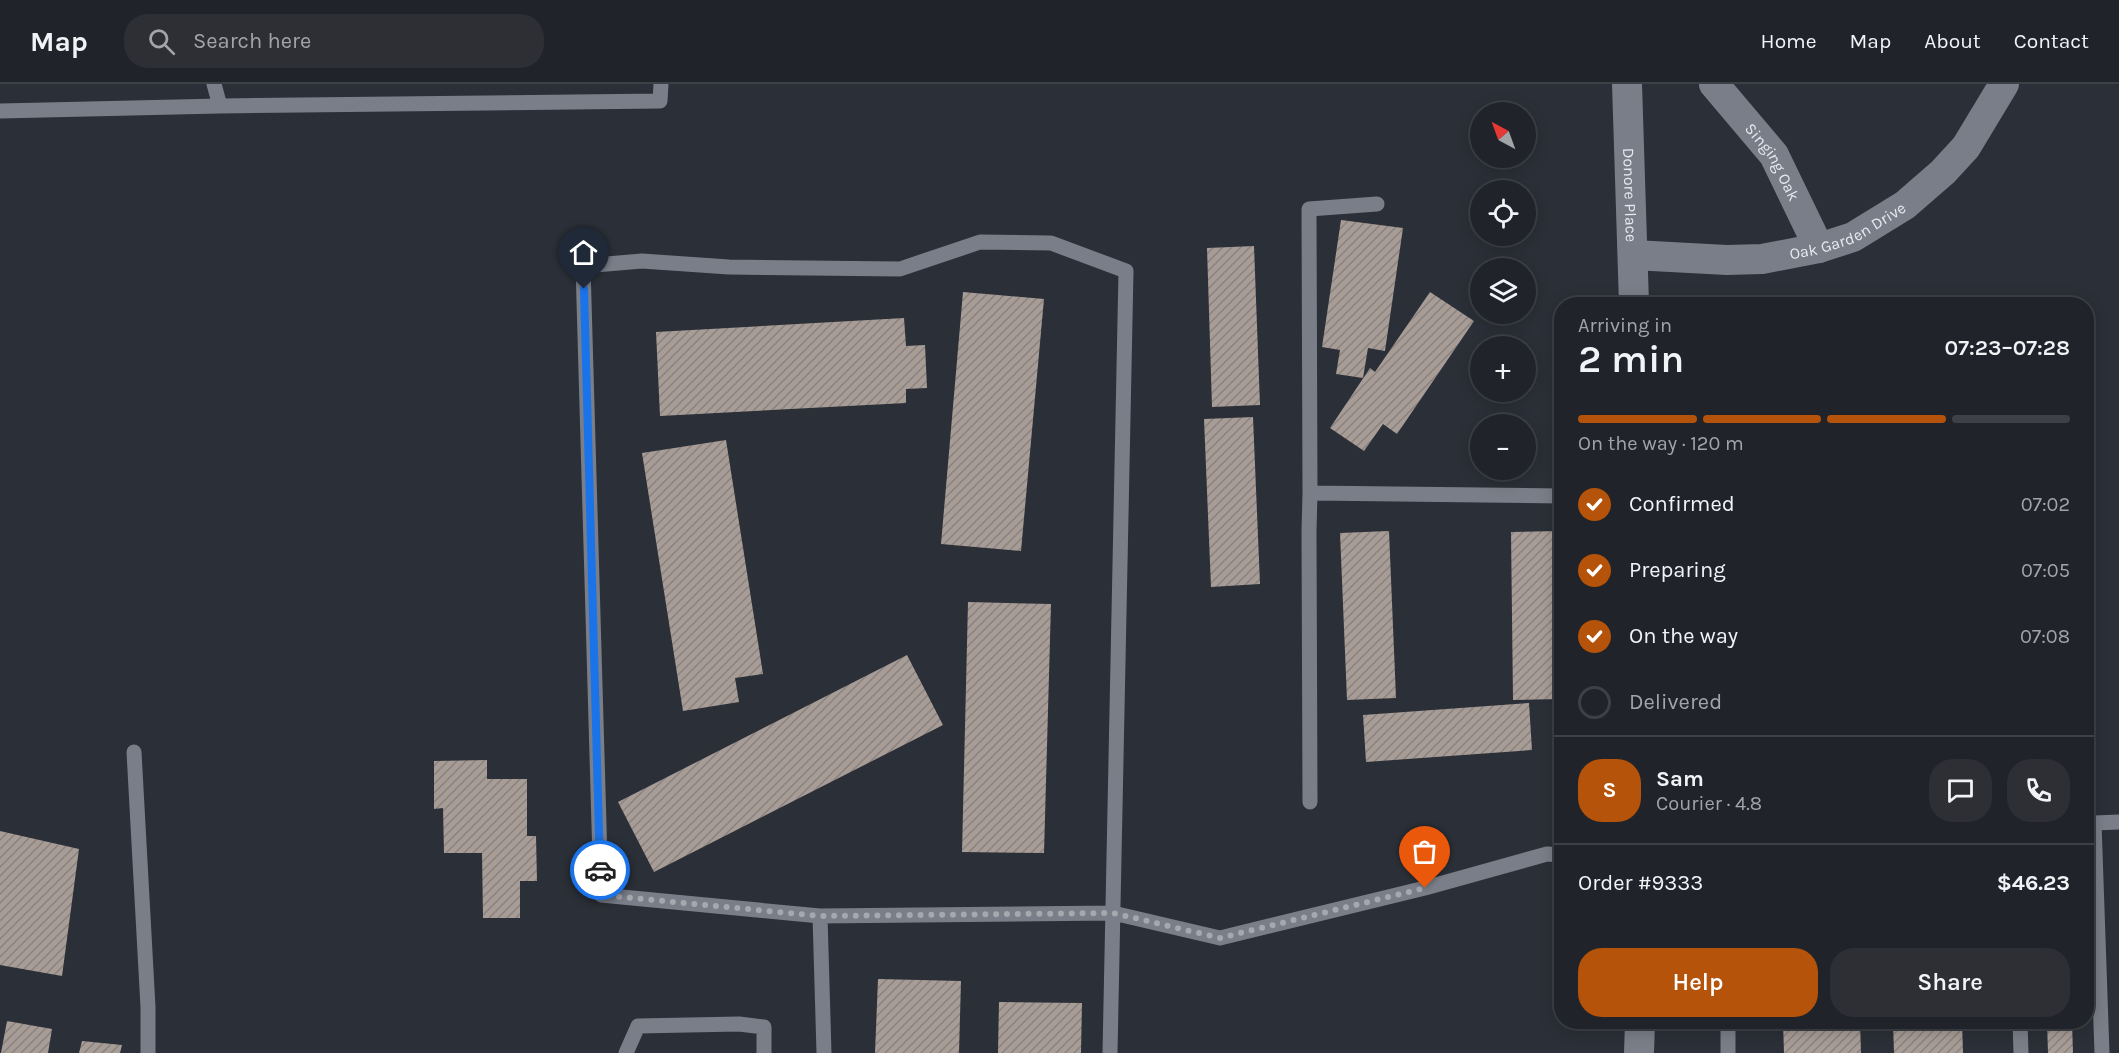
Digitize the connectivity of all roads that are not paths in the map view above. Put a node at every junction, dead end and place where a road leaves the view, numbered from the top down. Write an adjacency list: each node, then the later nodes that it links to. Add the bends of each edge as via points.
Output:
1 (214, 84): 6 (lane)
2 (661, 84): 6 (lane, via 660,101)
3 (1627, 84): 10 (street, Donore Place)
4 (1714, 84): 9 (street, Singing Oak, via 1774,155)
5 (1990, 91): 9 (street, Oak Garden Drive, via 1966,147 1943,172 1905,205 1853,237)
6 (220, 106): 7 (lane)
7 (0, 111)
8 (1377, 204): 12 (lane, via 1309,209)
9 (1819, 248): 10 (street, Oak Garden Drive, via 1726,260)
10 (1633, 255): 11 (street, Donore Place)
11 (1634, 297)
12 (1310, 493): 13 (lane); 15 (lane)
13 (1554, 496)
14 (134, 752): 25 (lane)
15 (1310, 802)
16 (2119, 822): 17 (lane)
17 (2094, 823)
18 (1554, 854): 19 (lane, via 1220,938)
19 (1113, 913): 21 (lane); 21 (lane, via 1126,272 1051,243 980,242 900,269 729,267 642,261 583,266 601,895); 29 (lane)
20 (2094, 913): 33 (lane)
21 (820, 916): 28 (lane)
22 (1640, 1029): 30 (street)
23 (1728, 1029): 31 (lane)
24 (2020, 1029): 32 (lane)
25 (148, 1053)
26 (626, 1053): 27 (lane, via 638,1026 739,1024 764,1027)
27 (764, 1053)
28 (824, 1053)
29 (1110, 1053)
30 (1640, 1053)
31 (1728, 1053)
32 (2021, 1053)
33 (2102, 1053)

